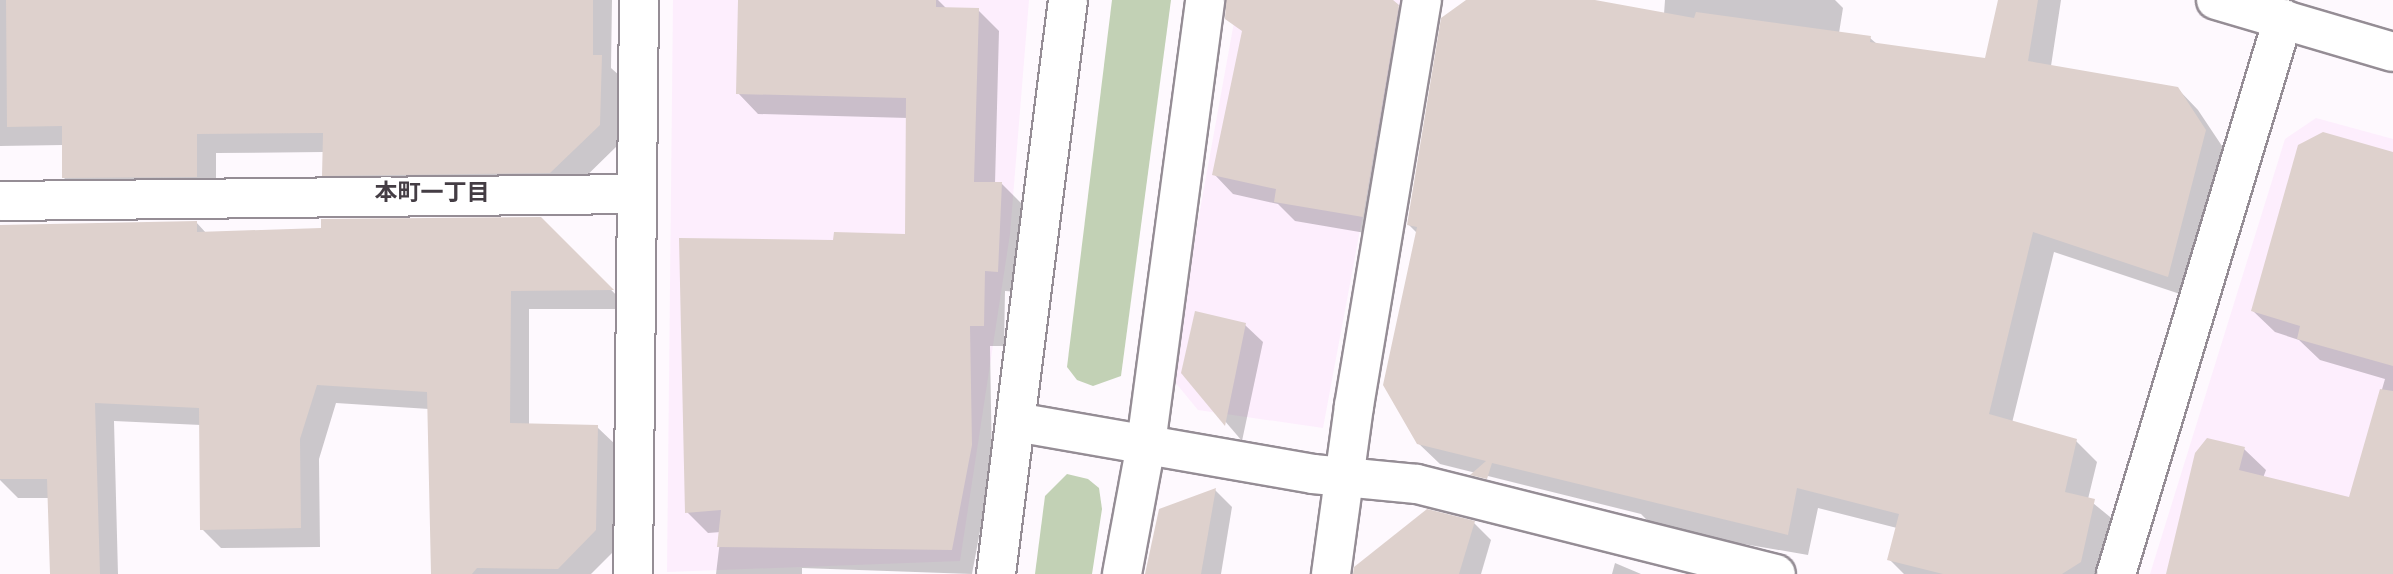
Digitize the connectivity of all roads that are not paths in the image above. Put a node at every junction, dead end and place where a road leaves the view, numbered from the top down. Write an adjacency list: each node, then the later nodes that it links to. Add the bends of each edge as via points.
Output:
1 (639, 0): 8 (main road)
2 (1068, 0): 10 (main road)
3 (1205, 0): 11 (main road)
4 (1422, 0): 12 (main road)
5 (2216, 0): 6 (main road)
6 (2283, 19): 7 (main road); 18 (main road)
7 (2393, 52)
8 (638, 194): 9 (main road); 13 (main road)
9 (0, 201)
10 (1016, 422): 11 (main road); 14 (main road)
11 (1146, 444): 12 (main road); 15 (main road)
12 (1345, 476): 16 (main road); 17 (main road, via 1417,484)
13 (633, 570)
14 (996, 574)
15 (1122, 574)
16 (1331, 574)
17 (1776, 574)
18 (2116, 574)

